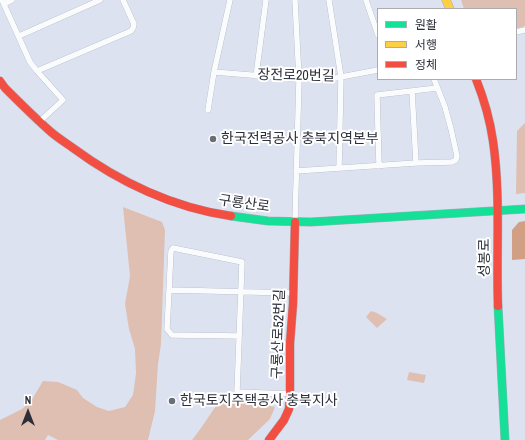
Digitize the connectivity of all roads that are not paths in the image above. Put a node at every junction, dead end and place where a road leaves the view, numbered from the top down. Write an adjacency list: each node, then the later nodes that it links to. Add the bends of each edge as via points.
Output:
1 (12, 0): 9 (street)
2 (100, 0): 11 (street)
3 (123, 0): 13 (street, via 133,20 131,31)
4 (230, 0): 14 (street)
5 (266, 0): 15 (street)
6 (295, 0): 17 (street)
7 (329, 0): 16 (street)
8 (366, 0): 10 (street)
9 (3, 2): 11 (street)
10 (377, 28)
11 (19, 36): 13 (street, via 30,62)
12 (377, 70): 16 (street, 장전로20번길)
13 (37, 71): 24 (street, via 63,100)
14 (214, 72): 15 (street, 장전로20번길); 23 (street)
15 (256, 76): 17 (street, 장전로20번길)
16 (341, 77): 17 (street, 장전로20번길); 27 (street)
17 (299, 79): 28 (street)
18 (434, 80): 21 (street)
19 (476, 80): 30 (street, 성봉로, via 485,102 493,139)
20 (0, 81): 24 (street, 구룡산로)
21 (437, 88): 22 (street); 25 (street, via 451,129 456,160)
22 (412, 91): 25 (street); 26 (street, via 377,95)
23 (208, 110)
24 (39, 122): 31 (street, 구룡산로, via 85,157 151,193 218,214)
25 (416, 163): 26 (street)
26 (379, 166): 27 (street)
27 (339, 168): 28 (street)
28 (296, 171): 31 (street)
29 (525, 209): 30 (street, 구룡산로)
30 (498, 210): 31 (street, 구룡산로); 38 (street, 성봉로, via 497,271)
31 (295, 222): 34 (street, 구룡산로52번길)
32 (169, 290): 33 (street); 33 (street, via 173,248 242,262); 35 (street, via 167,329 172,335)
33 (241, 292): 34 (street); 35 (street)
34 (293, 293): 36 (street, 구룡산로52번길)
35 (239, 336): 36 (street, via 237,392)
36 (290, 394): 37 (street, 구룡산로52번길, via 289,409 284,420)
37 (269, 440)
38 (505, 440)

